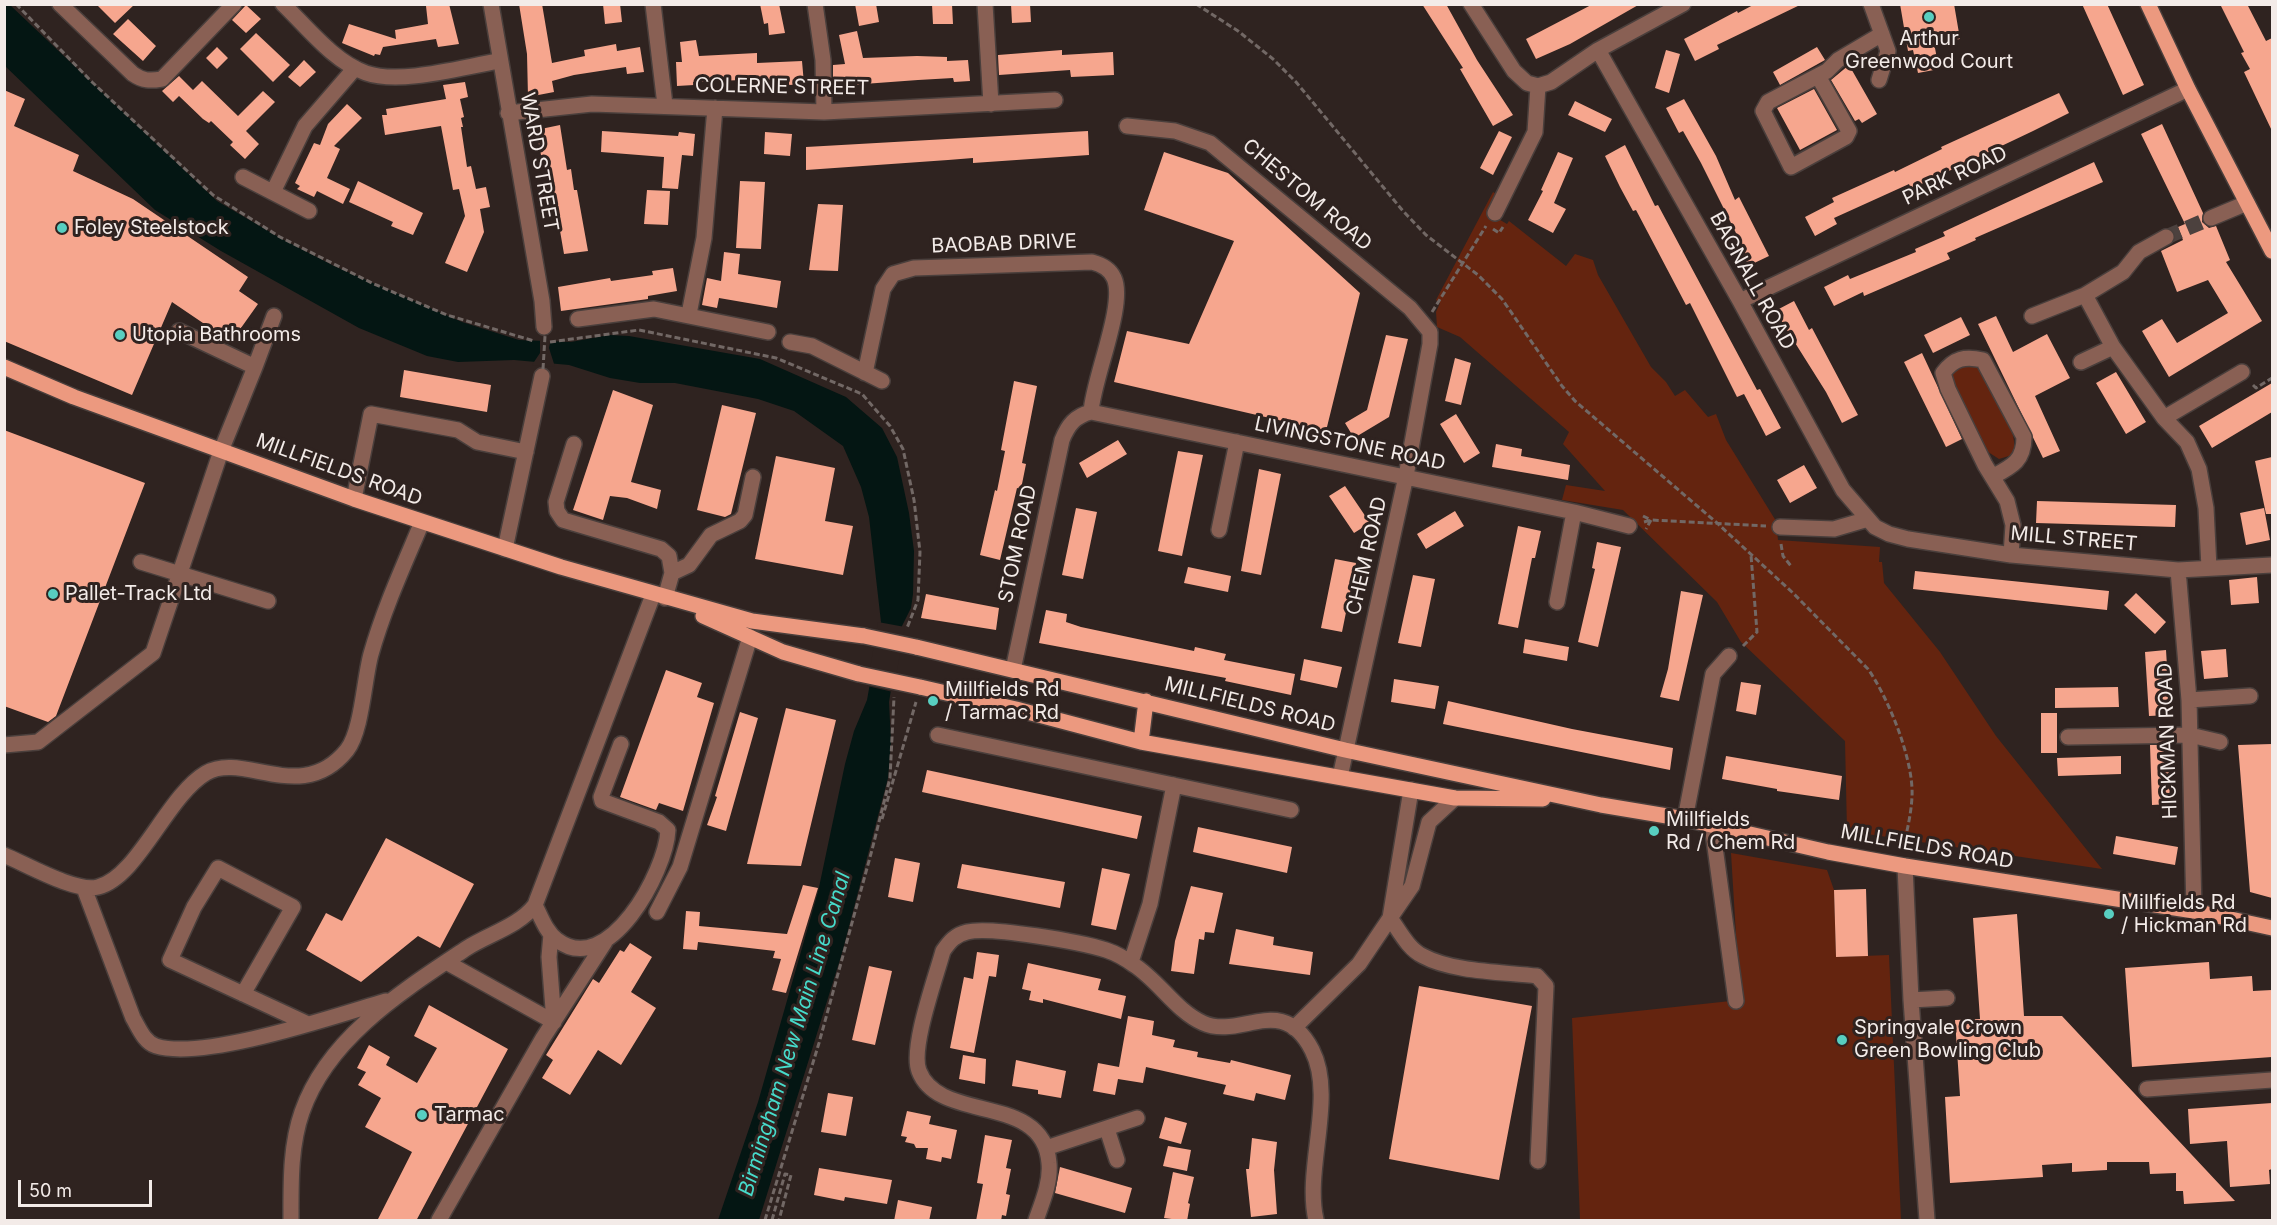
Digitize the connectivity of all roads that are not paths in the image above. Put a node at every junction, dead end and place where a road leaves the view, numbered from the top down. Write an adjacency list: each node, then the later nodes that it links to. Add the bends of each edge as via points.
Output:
1 (60, 4): 2 (street, via 133,74 152,81 162,79)
2 (234, 4)
3 (283, 4): 15 (street)
4 (491, 4): 14 (street, WARD STREET)
5 (653, 4): 22 (street)
6 (815, 4): 24 (street, via 823,60)
7 (985, 4): 21 (street)
8 (1472, 4): 18 (street, via 1514,71 1527,83)
9 (1871, 4): 12 (street)
10 (2148, 4): 19 (main road)
11 (1681, 5): 13 (street)
12 (1882, 34): 16 (street); 17 (street, via 1888,51)
13 (1598, 50): 18 (street, via 1551,82); 36 (street, BAGNALL ROAD)
14 (499, 61): 15 (street, via 410,76 367,74); 25 (street, WARD STREET)
15 (355, 68): 28 (street, via 305,126)
16 (1818, 76): 16 (street, via 1768,102 1763,111 1791,167 1846,137 1849,131)
17 (1880, 80)
18 (1538, 86): 32 (street, via 1535,132)
19 (2188, 89): 29 (main road); 36 (street, PARK ROAD)
20 (1055, 100): 21 (street, COLERNE STREET)
21 (992, 104): 24 (street, COLERNE STREET)
22 (665, 105): 23 (street, COLERNE STREET); 25 (street, COLERNE STREET, via 592,104)
23 (716, 108): 24 (street, COLERNE STREET); 37 (street, via 704,238)
24 (824, 112)
25 (508, 113): 42 (street, WARD STREET)
26 (1127, 126): 45 (street, CHESTOM ROAD, via 1175,131 1209,143 1383,285 1424,323 1430,332)
27 (243, 177): 28 (street)
28 (273, 192): 30 (street)
29 (2247, 203): 31 (street); 34 (main road)
30 (309, 211)
31 (2211, 218)
32 (1491, 219)
33 (2166, 237): 35 (street, via 2139,252 2123,272)
34 (2272, 251)
35 (2085, 295): 39 (street); 46 (street)
36 (1740, 301): 66 (street, BAGNALL ROAD, via 1843,490)
37 (689, 314): 40 (street, via 636,309); 43 (street)
38 (274, 316): 49 (street)
39 (2032, 316)
40 (578, 319)
41 (179, 331): 49 (street)
42 (545, 331)
43 (768, 332)
44 (790, 342): 52 (street, via 812,346)
45 (1430, 344): 61 (street, CHEM ROAD)
46 (2112, 347): 47 (street); 55 (street)
47 (2081, 362)
48 (4, 367): 58 (main road, MILLFIELDS ROAD)
49 (255, 367): 58 (street)
50 (2242, 372): 55 (street)
51 (543, 373): 59 (street)
52 (865, 373): 53 (street); 54 (street, BAOBAB DRIVE, via 883,289 893,274 914,268 1092,262 1114,278 1116,290)
53 (882, 381)
54 (1091, 412): 56 (street, LIVINGSTONE ROAD); 84 (street, STOM ROAD, via 1076,418 1062,440)
55 (2164, 418): 74 (street, via 2187,442 2199,469 2206,508)
56 (1237, 442): 61 (street, LIVINGSTONE ROAD); 69 (street)
57 (574, 444): 76 (street, via 556,502 563,520 661,549 669,556)
58 (221, 451): 63 (main road, MILLFIELDS ROAD); 77 (street)
59 (526, 452): 63 (street, via 477,442 458,430 371,414); 70 (street)
60 (753, 477): 76 (street, via 745,515 740,521 711,535 689,565)
61 (1406, 477): 64 (street, LIVINGSTONE ROAD); 95 (street, CHEM ROAD)
62 (1994, 477): 62 (street, via 1948,389 1943,373 1951,362 1970,357 1983,360 2024,437 2024,452 2015,465); 71 (street, via 2007,501 2013,525)
63 (354, 499): 65 (main road, MILLFIELDS ROAD)
64 (1574, 512): 67 (street, LIVINGSTONE ROAD); 80 (street)
65 (422, 522): 70 (main road, MILLFIELDS ROAD); 106 (street, via 381,620 358,723 348,748 336,761 303,775 267,775 228,768 208,772 188,788 116,877 100,887)
66 (1872, 523): 68 (street, via 1834,529); 71 (street, MILL STREET, via 1908,540)
67 (1629, 526)
68 (1780, 527)
69 (1220, 530)
70 (505, 549): 78 (main road, MILLFIELDS ROAD)
71 (2011, 555): 75 (street, MILL STREET)
72 (141, 562): 77 (street)
73 (2272, 565): 74 (street, MILL STREET)
74 (2209, 568): 75 (street, MILL STREET)
75 (2178, 570): 86 (street, HICKMAN ROAD)
76 (672, 573): 78 (street)
77 (179, 575): 79 (street); 94 (street, via 153,653 39,742)
78 (659, 597): 81 (main road, MILLFIELDS ROAD); 82 (main road, MILLFIELDS ROAD); 107 (street)
79 (268, 601)
80 (1557, 602)
81 (752, 621): 82 (main road); 84 (main road, MILLFIELDS ROAD, bridge, via 910,643)
82 (750, 637): 91 (main road, MILLFIELDS ROAD, bridge, via 783,652 859,674); 109 (street, via 680,867)
83 (1729, 656): 102 (street, via 1713,674)
84 (1013, 670): 87 (main road, MILLFIELDS ROAD)
85 (2250, 696): 86 (street)
86 (2189, 700): 89 (street, HICKMAN ROAD)
87 (1146, 701): 91 (main road); 95 (main road, MILLFIELDS ROAD)
88 (938, 735): 97 (street)
89 (2190, 735): 90 (street); 92 (street); 108 (street, HICKMAN ROAD)
90 (2068, 737)
91 (1141, 742): 96 (main road, MILLFIELDS ROAD)
92 (2220, 742)
93 (621, 744): 113 (street, via 602,801 659,822 668,835 648,891)
94 (4, 745)
95 (1345, 750): 96 (street, CHEM ROAD); 100 (main road, MILLFIELDS ROAD)
96 (1340, 777): 98 (main road, MILLFIELDS ROAD)
97 (1174, 785): 101 (street); 115 (street, via 1150,904)
98 (1411, 790): 99 (main road, MILLFIELDS ROAD); 110 (street)
99 (1455, 798): 100 (main road, MILLFIELDS ROAD); 110 (street, via 1429,822 1412,886)
100 (1576, 799): 102 (main road, MILLFIELDS ROAD)
101 (1291, 810)
102 (1685, 819): 103 (main road, MILLFIELDS ROAD)
103 (1712, 825): 105 (main road, MILLFIELDS ROAD); 120 (street)
104 (4, 855): 106 (street)
105 (1902, 865): 108 (main road, MILLFIELDS ROAD); 119 (street)
106 (84, 888): 122 (street, via 133,1018 153,1045 175,1049 219,1045)
107 (535, 905): 112 (street); 114 (street, via 516,921)
108 (2194, 911): 111 (main road, MILLFIELDS ROAD)
109 (657, 912)
110 (1390, 918): 123 (street, via 1359,964); 130 (street, via 1422,956 1454,966 1537,976 1546,986)
111 (2272, 927)
112 (551, 934): 113 (street, via 567,946 580,949); 121 (street)
113 (605, 941): 121 (street)
114 (446, 962): 117 (street); 121 (street)
115 (1131, 962): 123 (street, via 1205,1024 1232,1026 1272,1019); 128 (street, via 1107,950 982,930 952,938 944,951 916,1051 919,1071 935,1090 951,1099 1025,1123)
116 (243, 994): 116 (street, via 170,960 194,907 218,868 293,907); 122 (street)
117 (398, 997): 122 (street); 131 (street, via 350,1037 311,1089 296,1138)
118 (1947, 998): 119 (street)
119 (1911, 1000): 135 (street)
120 (1736, 1001)
121 (554, 1022): 132 (street)
122 (308, 1024)
123 (1294, 1028): 134 (street, via 1312,1050 1322,1080 1315,1147)
124 (2272, 1080): 125 (street)
125 (2147, 1089)
126 (1137, 1118): 127 (street)
127 (1107, 1129): 128 (street); 129 (street)
128 (1046, 1148): 133 (street, via 1048,1172)
129 (1117, 1160)
130 (1538, 1161)
131 (291, 1221)
132 (439, 1221)
133 (1036, 1221)
134 (1316, 1221)
135 (1927, 1221)

